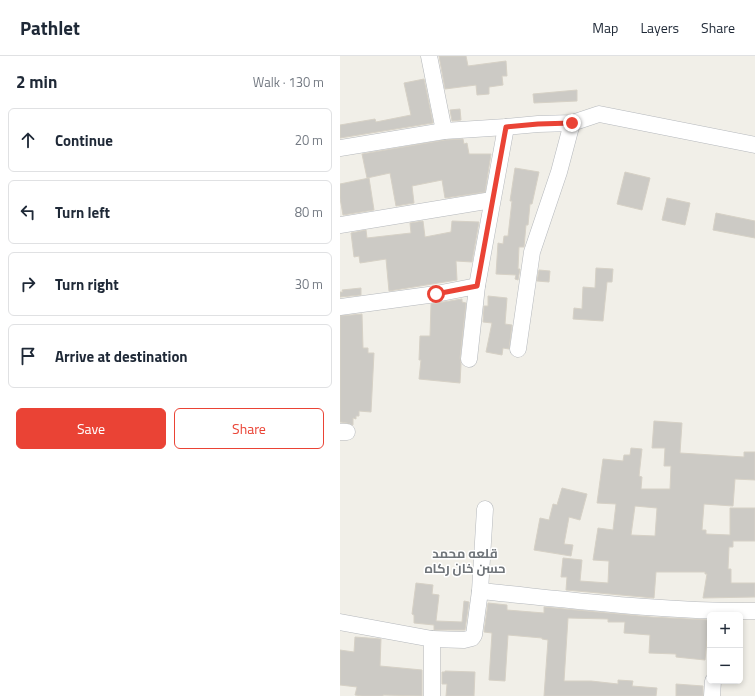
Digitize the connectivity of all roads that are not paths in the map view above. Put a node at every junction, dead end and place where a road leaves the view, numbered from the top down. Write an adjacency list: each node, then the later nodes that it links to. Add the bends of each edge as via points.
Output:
1 (429, 56): 4 (street)
2 (572, 123): 3 (street); 5 (street, via 599,114); 11 (street, via 559,172 532,252)
3 (506, 127): 4 (street); 7 (street)
4 (444, 131): 6 (street)
5 (755, 145)
6 (340, 148)
7 (492, 200): 8 (street); 9 (street)
8 (340, 225)
9 (477, 286): 10 (street); 12 (street)
10 (340, 307)
11 (518, 349)
12 (469, 359)
13 (485, 509): 14 (street)
14 (480, 591): 16 (street); 19 (street, via 472,638)
15 (755, 611): 17 (street)
16 (707, 612)
17 (736, 612)
18 (340, 622): 19 (street)
19 (432, 639): 21 (street)
20 (713, 684): 22 (street)
21 (432, 696)
22 (712, 696)

